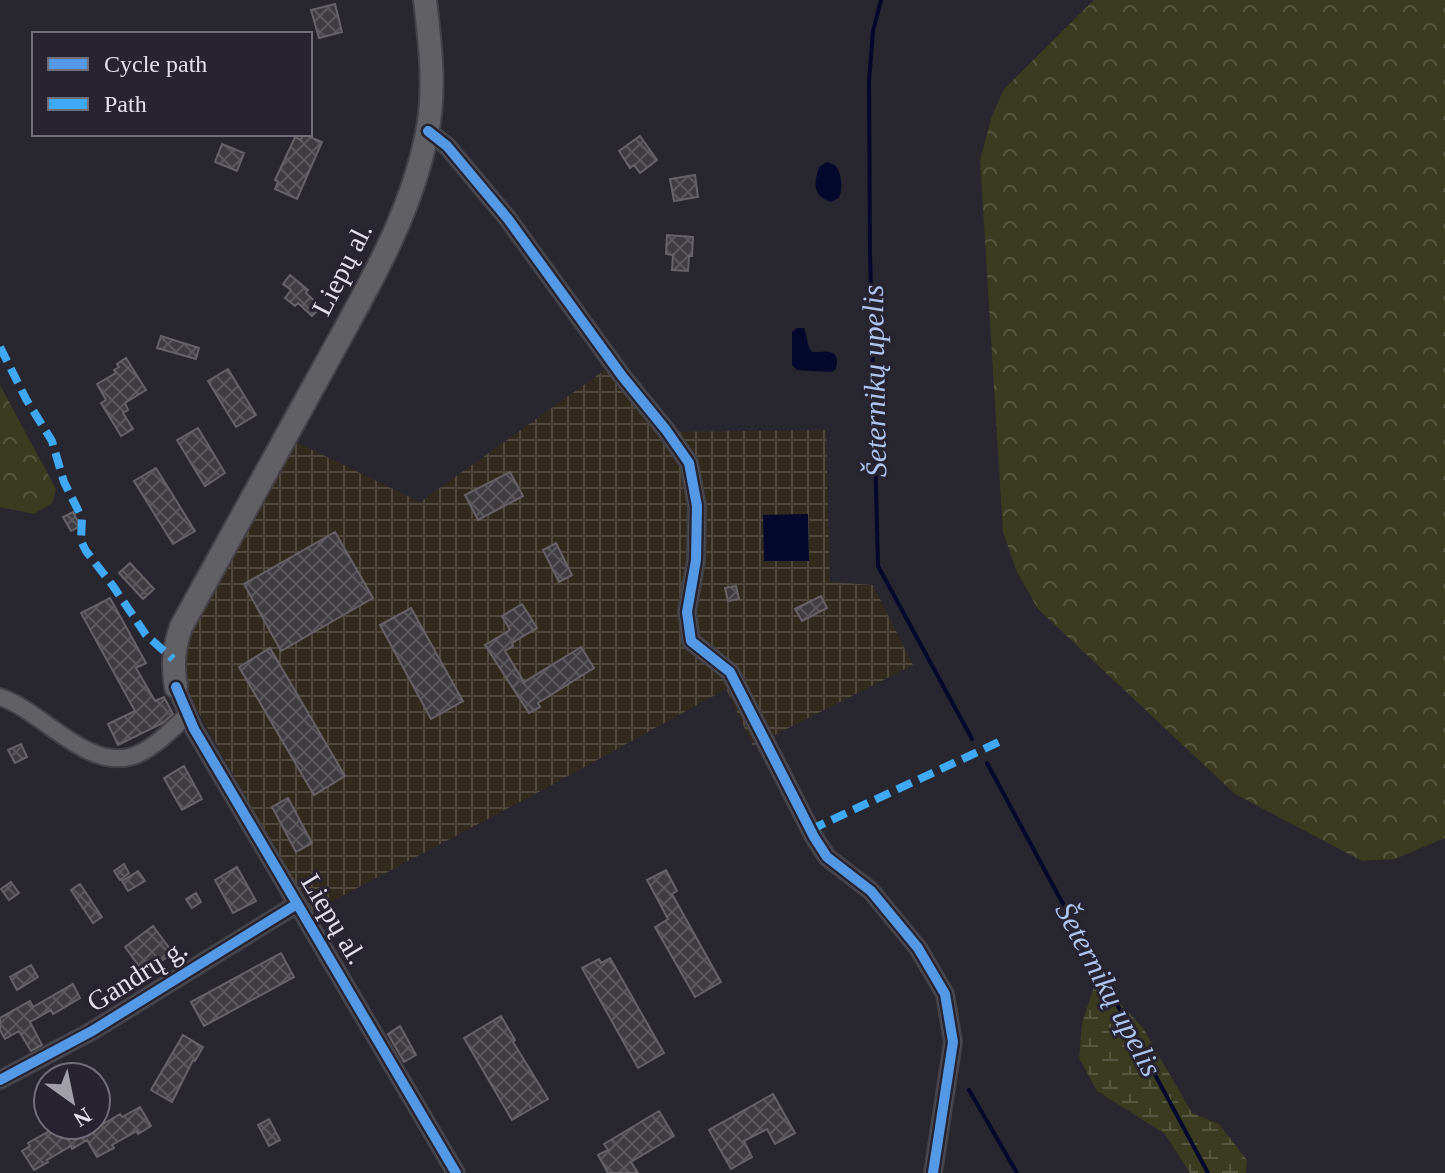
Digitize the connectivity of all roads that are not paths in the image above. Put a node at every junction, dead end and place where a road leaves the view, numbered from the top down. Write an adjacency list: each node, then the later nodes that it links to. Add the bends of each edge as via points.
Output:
1 (425, 0): 2 (main road, Liepų al.)
2 (428, 131): 3 (main road, Liepų al., via 392,241 181,627 173,659); 9 (street, via 508,219 689,463 697,506 696,560 687,612 691,641 730,672 827,857 871,891 918,948 945,994 953,1042)
3 (176, 687): 5 (street, Liepų al.)
4 (0, 697): 5 (street, via 106,758 134,756)
5 (188, 715): 6 (street, Liepų al.)
6 (297, 904): 7 (street, Gandrų g., via 92,1031); 8 (street, Liepų al.)
7 (0, 1080)
8 (456, 1173)
9 (933, 1173)

